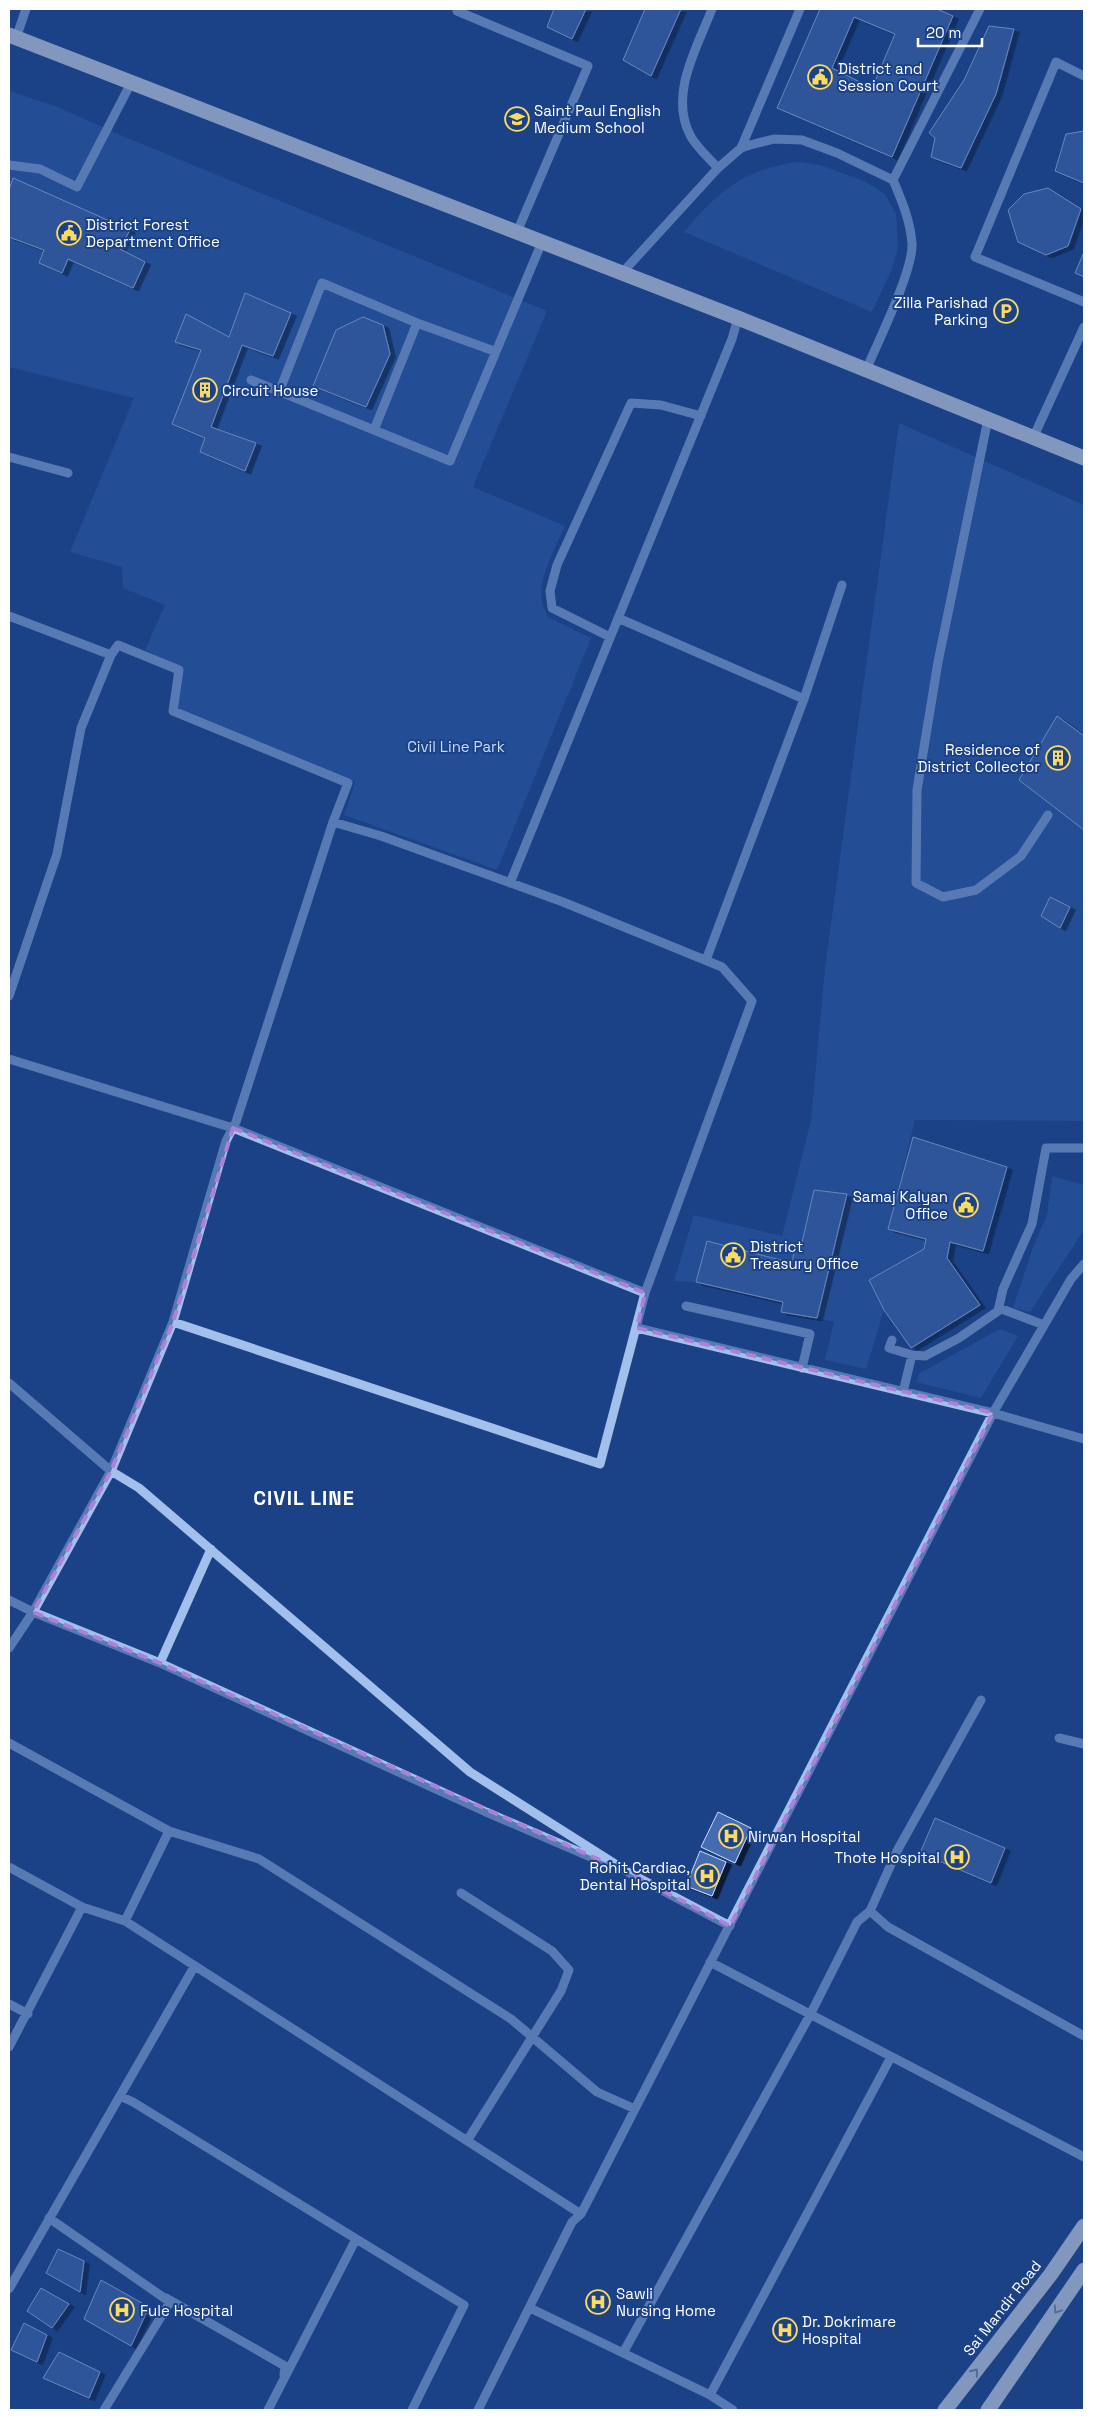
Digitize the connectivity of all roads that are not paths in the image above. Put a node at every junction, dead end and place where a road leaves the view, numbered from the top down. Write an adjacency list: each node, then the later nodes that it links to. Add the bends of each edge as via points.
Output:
1 (26, 9): 6 (street)
2 (712, 9): 11 (street, via 682,94 684,120 691,137)
3 (800, 9): 9 (street)
4 (980, 9): 12 (street)
5 (457, 11): 13 (street, via 588,66)
6 (12, 37): 8 (highway)
7 (1084, 76): 16 (street, via 1056,62 975,257)
8 (131, 82): 10 (street, via 77,187 40,168); 13 (highway)
9 (741, 148): 11 (street); 12 (street, via 774,138 802,140)
10 (9, 165)
11 (718, 168): 15 (street)
12 (893, 180): 21 (street, via 908,215 912,245 906,274)
13 (517, 232): 14 (highway)
14 (542, 242): 15 (highway); 20 (street)
15 (622, 273): 17 (highway)
16 (1084, 302)
17 (738, 318): 21 (highway); 24 (street)
18 (417, 323): 20 (street); 23 (street, via 322,283); 26 (street)
19 (1084, 327): 27 (street)
20 (494, 351): 26 (street, via 450,461)
21 (866, 370): 25 (highway)
22 (250, 380): 23 (street)
23 (279, 392): 26 (street)
24 (701, 416): 33 (street); 34 (street, via 661,405 631,403 557,566 550,591 552,608)
25 (988, 419): 27 (highway); 37 (street, via 938,662 917,790 916,883 943,897 976,890 1021,856)
26 (374, 430)
27 (1033, 438): 29 (highway)
28 (9, 457): 30 (street)
29 (1084, 458)
30 (68, 473)
31 (842, 585): 36 (street)
32 (9, 616): 35 (street)
33 (618, 618): 34 (street); 36 (street)
34 (610, 637): 39 (street)
35 (111, 655): 38 (street, via 118,644 179,670 173,711 348,783); 41 (street, via 81,728 57,854)
36 (804, 699): 40 (street)
37 (1048, 815)
38 (333, 822): 39 (street); 43 (street)
39 (510, 883): 40 (street)
40 (706, 960): 46 (street, via 722,966 752,1001)
41 (9, 996)
42 (9, 1059): 43 (street)
43 (233, 1128): 46 (street); 49 (street, via 226,1141)
44 (1084, 1148): 48 (street, via 1046,1148 1032,1224 1003,1289)
45 (1084, 1264): 50 (street)
46 (645, 1293): 51 (street)
47 (686, 1306): 54 (street, via 810,1334)
48 (999, 1308): 50 (street); 53 (street, via 959,1338 925,1356)
49 (173, 1322): 51 (street, via 600,1464); 59 (street)
50 (1044, 1324): 57 (street)
51 (637, 1328): 54 (street)
52 (892, 1340): 53 (street, via 889,1348)
53 (912, 1355): 56 (street)
54 (802, 1368): 56 (street)
55 (9, 1383): 59 (street)
56 (903, 1392): 57 (street)
57 (993, 1413): 58 (street); 76 (street)
58 (1084, 1438)
59 (111, 1471): 60 (street, via 139,1488); 62 (street)
60 (211, 1549): 64 (street); 71 (street, via 470,1772)
61 (9, 1600): 62 (street)
62 (34, 1612): 63 (street); 64 (street)
63 (9, 1648)
64 (160, 1663): 71 (street, via 486,1812)
65 (981, 1700): 74 (street, via 897,1852)
66 (1059, 1738): 68 (street)
67 (9, 1743): 69 (street)
68 (1084, 1744)
69 (169, 1831): 75 (street); 83 (street, via 259,1859 511,2019)
70 (9, 1867): 73 (street)
71 (631, 1874): 76 (street)
72 (461, 1893): 83 (street, via 552,1951 568,1970 561,1991)
73 (82, 1907): 75 (street); 80 (street)
74 (870, 1911): 81 (street, via 857,1922); 82 (street, via 888,1927)
75 (125, 1921): 78 (street)
76 (730, 1926): 77 (street)
77 (710, 1962): 81 (street); 87 (street)
78 (194, 1967): 86 (street); 88 (street)
79 (9, 2004): 80 (street)
80 (28, 2014): 84 (street)
81 (810, 2015): 85 (street); 98 (street)
82 (1084, 2036)
83 (530, 2038): 87 (street, via 597,2092); 88 (street)
84 (9, 2047)
85 (891, 2056): 89 (street); 100 (street)
86 (120, 2096): 91 (street); 93 (street)
87 (634, 2109): 90 (street)
88 (467, 2141): 90 (street)
89 (1084, 2158)
90 (580, 2214): 97 (street, via 572,2222)
91 (50, 2218): 95 (street); 96 (street)
92 (1084, 2226): 106 (highway, Sai Mandir Road, one-way to 92)
93 (356, 2239): 99 (street); 103 (street, via 464,2305)
94 (1084, 2270): 107 (highway, one-way to 107)
95 (9, 2289)
96 (159, 2294): 99 (street, via 285,2366); 101 (street, via 170,2302)
97 (530, 2308): 98 (street); 104 (street)
98 (623, 2353): 100 (street)
99 (283, 2381): 102 (street)
100 (710, 2395): 105 (street)
101 (104, 2410)
102 (268, 2410)
103 (412, 2410)
104 (478, 2410)
105 (733, 2410)
106 (945, 2410)
107 (988, 2410)

